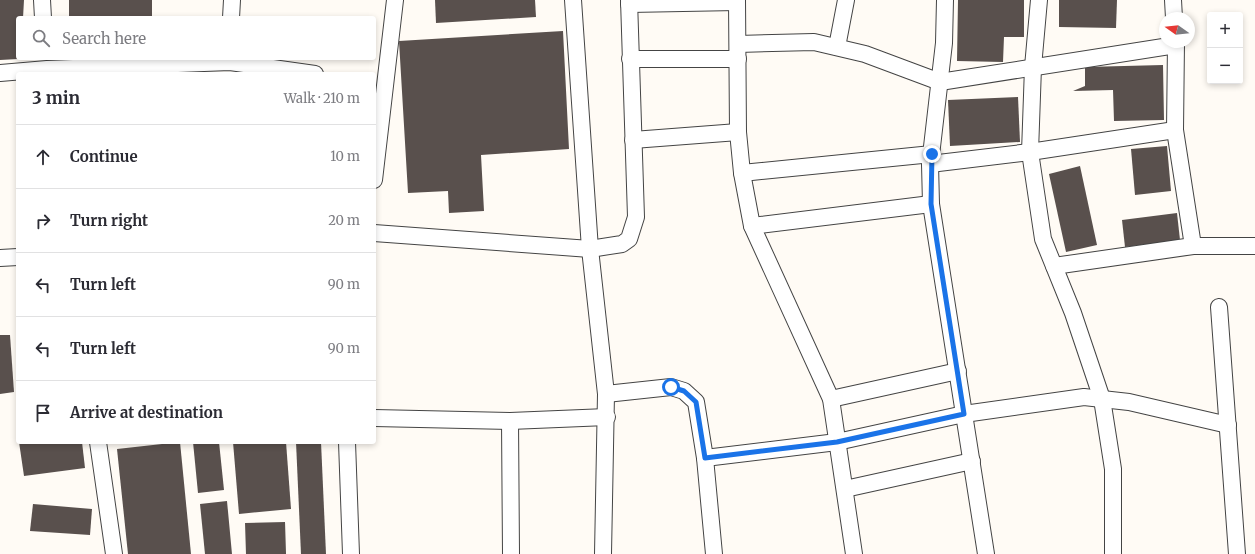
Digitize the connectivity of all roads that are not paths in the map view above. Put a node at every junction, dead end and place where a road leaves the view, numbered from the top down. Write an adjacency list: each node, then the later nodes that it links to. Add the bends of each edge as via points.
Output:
1 (42, 0): 12 (street)
2 (232, 0): 13 (street)
3 (395, 0): 25 (street)
4 (573, 0): 38 (street)
5 (846, 0): 15 (street)
6 (945, 0): 24 (street)
7 (1039, 0): 21 (street)
8 (1174, 0): 11 (street)
9 (737, 1): 10 (street); 17 (street)
10 (629, 2): 18 (street)
11 (1174, 12)
12 (43, 16)
13 (232, 16)
14 (1159, 46): 21 (street)
15 (837, 47): 17 (street, via 814,42); 24 (street, via 865,54)
16 (1176, 48): 26 (street)
17 (738, 51): 18 (street); 27 (street)
18 (630, 59): 28 (street)
19 (230, 60): 20 (street); 22 (street)
20 (47, 67): 23 (street)
21 (1033, 67): 24 (street); 30 (street)
22 (303, 72)
23 (0, 73)
24 (940, 82): 31 (street)
25 (380, 83): 29 (street)
26 (1175, 130): 30 (street); 36 (street)
27 (738, 132): 28 (street); 32 (street)
28 (633, 140): 38 (street, via 636,217 632,233 622,244)
29 (376, 148)
30 (1030, 152): 31 (street); 41 (street, via 1043,239)
31 (931, 159): 32 (street); 33 (street)
32 (742, 173): 34 (street)
33 (931, 204): 34 (street); 43 (street)
34 (752, 226): 45 (street)
35 (376, 233): 38 (street)
36 (1193, 246): 37 (street); 41 (street)
37 (1255, 246)
38 (590, 249): 44 (street)
39 (16, 257): 40 (street)
40 (0, 258)
41 (1054, 266): 46 (street)
42 (1219, 307): 51 (street)
43 (958, 371): 45 (street); 47 (street)
44 (606, 394): 48 (street); 55 (street, via 671,387 684,391 696,402)
45 (831, 399): 52 (street)
46 (1102, 399): 47 (street, via 1084,397); 51 (street, via 1129,402); 65 (street, via 1113,469)
47 (964, 414): 52 (street); 56 (street)
48 (607, 417): 50 (street); 61 (street)
49 (376, 418): 50 (street)
50 (510, 421): 60 (street)
51 (1228, 425): 66 (street)
52 (837, 442): 55 (street); 57 (street)
53 (98, 444): 58 (street)
54 (347, 444): 59 (street)
55 (705, 458): 62 (street)
56 (972, 461): 57 (street); 64 (street)
57 (844, 489): 63 (street)
58 (114, 554)
59 (351, 554)
60 (511, 554)
61 (604, 554)
62 (714, 554)
63 (854, 554)
64 (986, 554)
65 (1113, 554)
66 (1237, 554)

